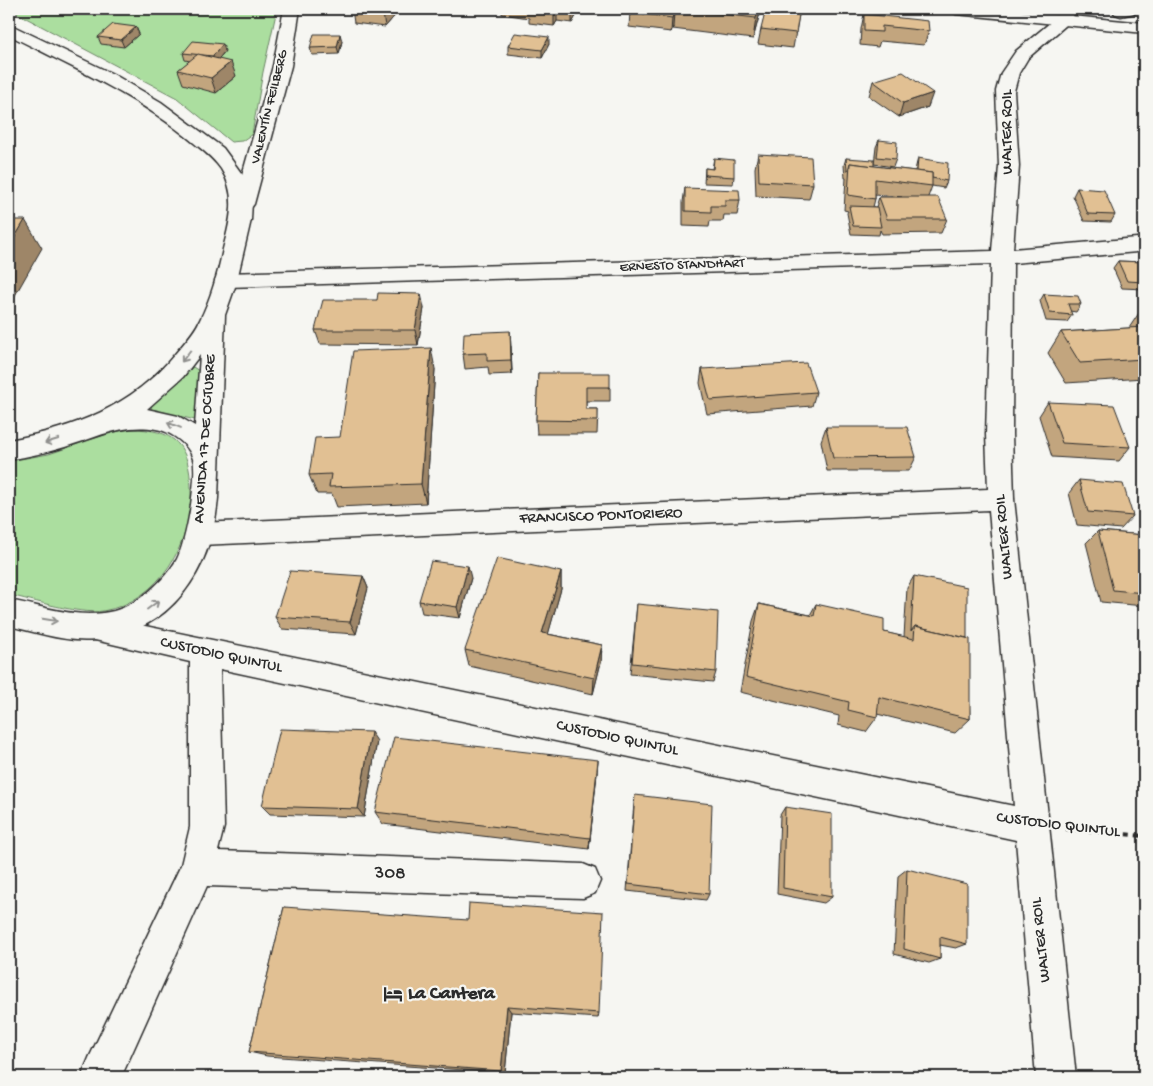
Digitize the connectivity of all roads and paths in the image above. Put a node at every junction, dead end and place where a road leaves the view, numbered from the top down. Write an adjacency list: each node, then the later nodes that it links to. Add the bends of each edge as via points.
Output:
1 (292, 9): 9 (street, VALENTÍN FEILBERG, via 282,66)
2 (956, 9): 5 (street)
3 (1098, 9): 4 (street)
4 (1127, 10): 6 (street)
5 (1066, 14): 7 (street); 11 (street, WALTER ROIL, via 1022,55 1010,73 1005,91 1009,166)
6 (1144, 14)
7 (1144, 28)
8 (9, 29): 9 (street, AVENIDA 17 DE OCTUBRE, via 130,90 175,118 230,168 239,183)
9 (244, 204): 12 (street, AVENIDA 17 DE OCTUBRE)
10 (1137, 245): 11 (street, ERNESTO STANDHART)
11 (1002, 257): 12 (street, ERNESTO STANDHART); 17 (street, WALTER ROIL)
12 (226, 280): 13 (street, AVENIDA 17 DE OCTUBRE)
13 (214, 316): 14 (street, AVENIDA 17 DE OCTUBRE, one-way to 14, via 179,366 153,394 119,416); 16 (street, AVENIDA 17 DE OCTUBRE)
14 (95, 426): 15 (street, AVENIDA 17 DE OCTUBRE, one-way to 15, via 44,443); 16 (street, one-way to 14, via 194,437 172,424 133,418)
15 (9, 450)
16 (206, 459): 18 (street, AVENIDA 17 DE OCTUBRE)
17 (1001, 499): 18 (street, FRANCISCO PONTORIERO); 22 (street, WALTER ROIL)
18 (200, 534): 20 (street, AVENIDA 17 DE OCTUBRE, one-way to 18, via 133,618 152,607 178,581)
19 (9, 613): 20 (street, AVENIDA 17 DE OCTUBRE, one-way to 20)
20 (92, 628): 21 (street, CUSTODIO QUINTUL)
21 (205, 653): 22 (street, CUSTODIO QUINTUL); 24 (street, via 207,827)
22 (1031, 826): 23 (path, CUSTODIO QUINTUL); 27 (street, WALTER ROIL)
23 (1144, 836)
24 (197, 868): 25 (street, 308); 26 (street)
25 (582, 881)
26 (104, 1074)
27 (1056, 1077)

